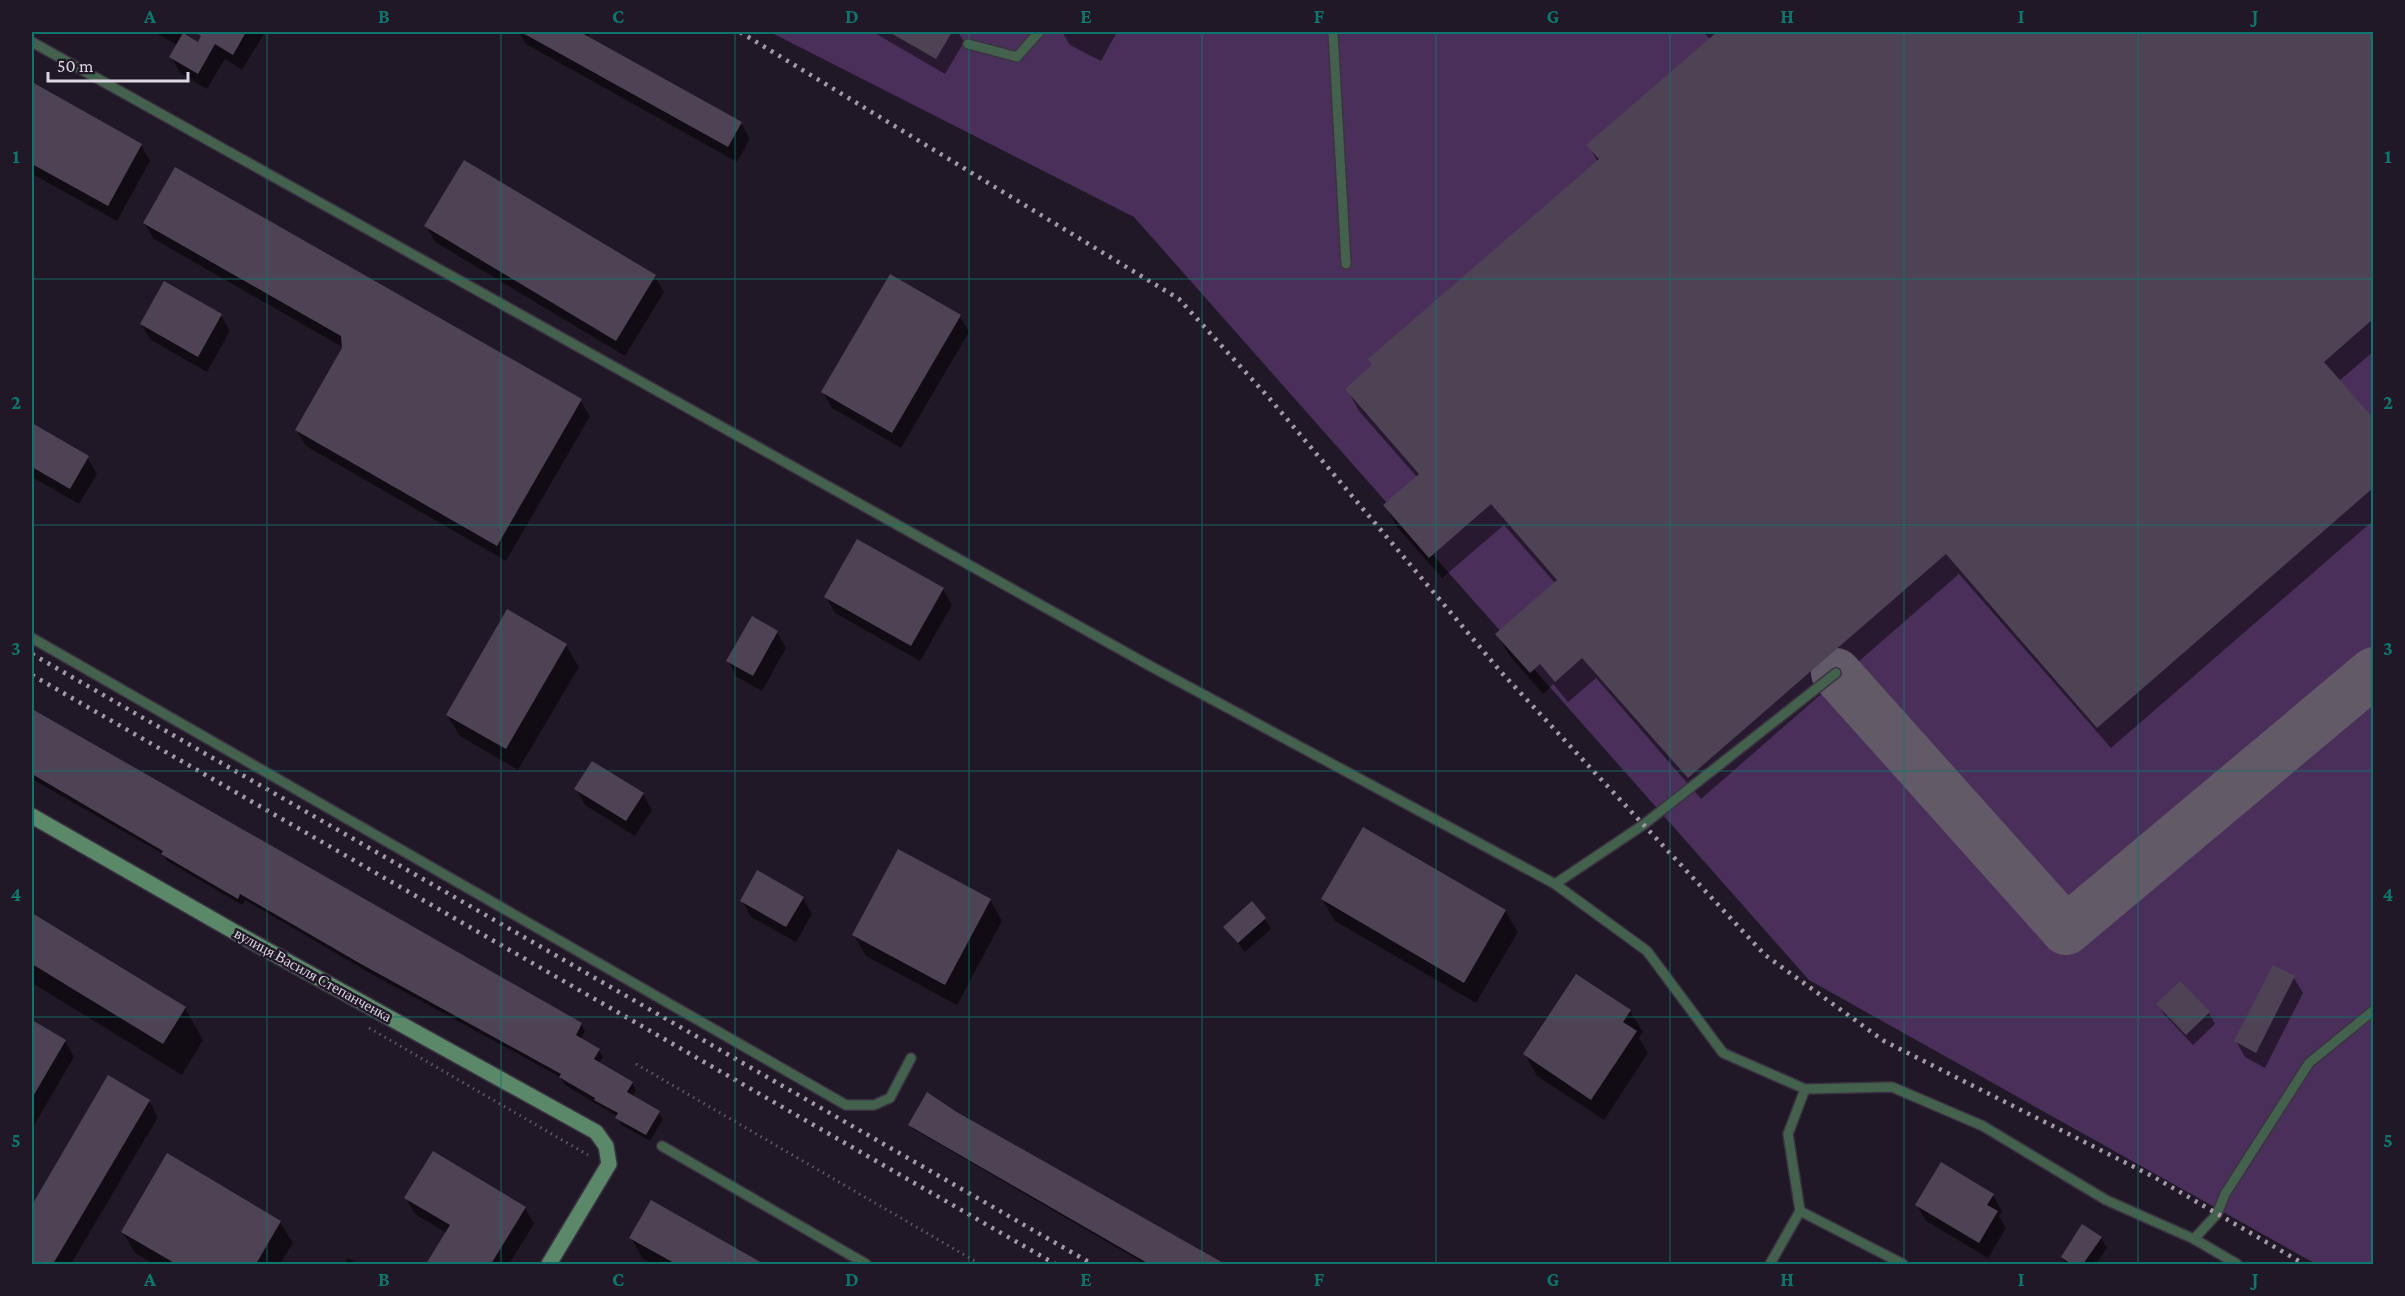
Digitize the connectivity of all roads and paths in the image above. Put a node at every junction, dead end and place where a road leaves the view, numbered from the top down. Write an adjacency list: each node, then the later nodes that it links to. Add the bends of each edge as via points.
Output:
1 (1039, 32): 4 (lane, via 1017,57)
2 (1333, 32): 5 (lane)
3 (32, 42): 9 (lane, via 1152,668)
4 (968, 44)
5 (1346, 264)
6 (32, 638): 11 (lane, via 846,1105 874,1104 890,1098)
7 (1836, 673): 9 (lane, via 1643,825)
8 (32, 816): 17 (street, вулиця Василя Степанченка, via 596,1132 606,1146 609,1164)
9 (1555, 885): 13 (lane, via 1647,951 1723,1053)
10 (2373, 1010): 16 (lane, via 2309,1064 2225,1194 2217,1214)
11 (911, 1058)
12 (636, 1064): 19 (path)
13 (1805, 1089): 15 (lane, via 1788,1134); 16 (lane, via 1892,1087 1983,1126 2106,1200)
14 (662, 1146): 18 (lane)
15 (1800, 1211): 20 (lane); 21 (lane)
16 (2194, 1239): 22 (lane)
17 (555, 1262)
18 (866, 1264)
19 (980, 1264)
20 (1770, 1264)
21 (1903, 1264)
22 (2236, 1264)

